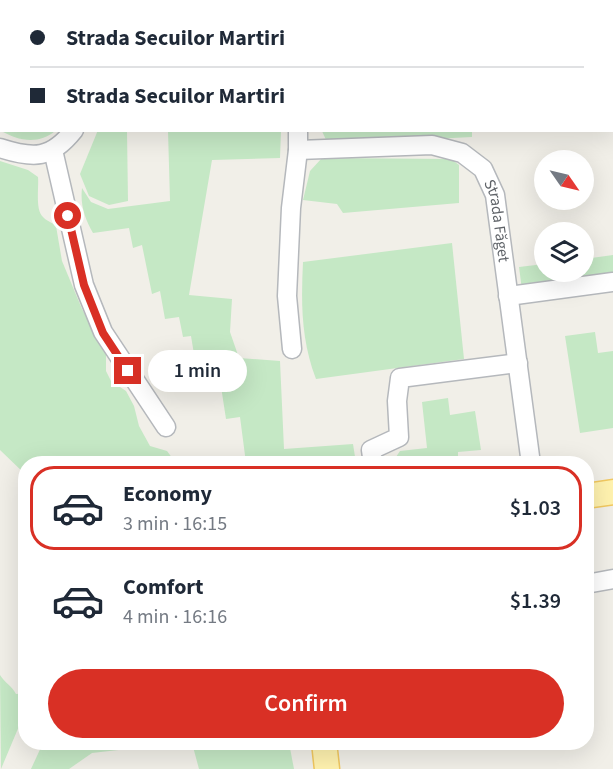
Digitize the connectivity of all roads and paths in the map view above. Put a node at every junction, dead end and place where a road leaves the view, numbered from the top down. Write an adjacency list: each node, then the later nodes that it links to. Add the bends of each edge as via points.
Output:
1 (73, 132): 5 (street)
2 (298, 132): 4 (street)
3 (0, 148): 5 (street, via 22,155)
4 (298, 150): 7 (street, Strada Făget, via 432,145 462,153 483,169 495,195); 8 (street, via 287,296)
5 (54, 154): 10 (street, via 84,285 103,333)
6 (613, 282): 7 (street)
7 (508, 296): 9 (street, Strada Făget)
8 (292, 349)
9 (518, 363): 11 (street, via 400,378 399,437 371,450); 12 (street, Strada Făget)
10 (166, 428)
11 (372, 456)
12 (530, 456)
13 (613, 492): 14 (main road)
14 (594, 495)
15 (613, 579): 16 (street)
16 (594, 583)
17 (325, 750): 18 (main road)
18 (327, 769)

